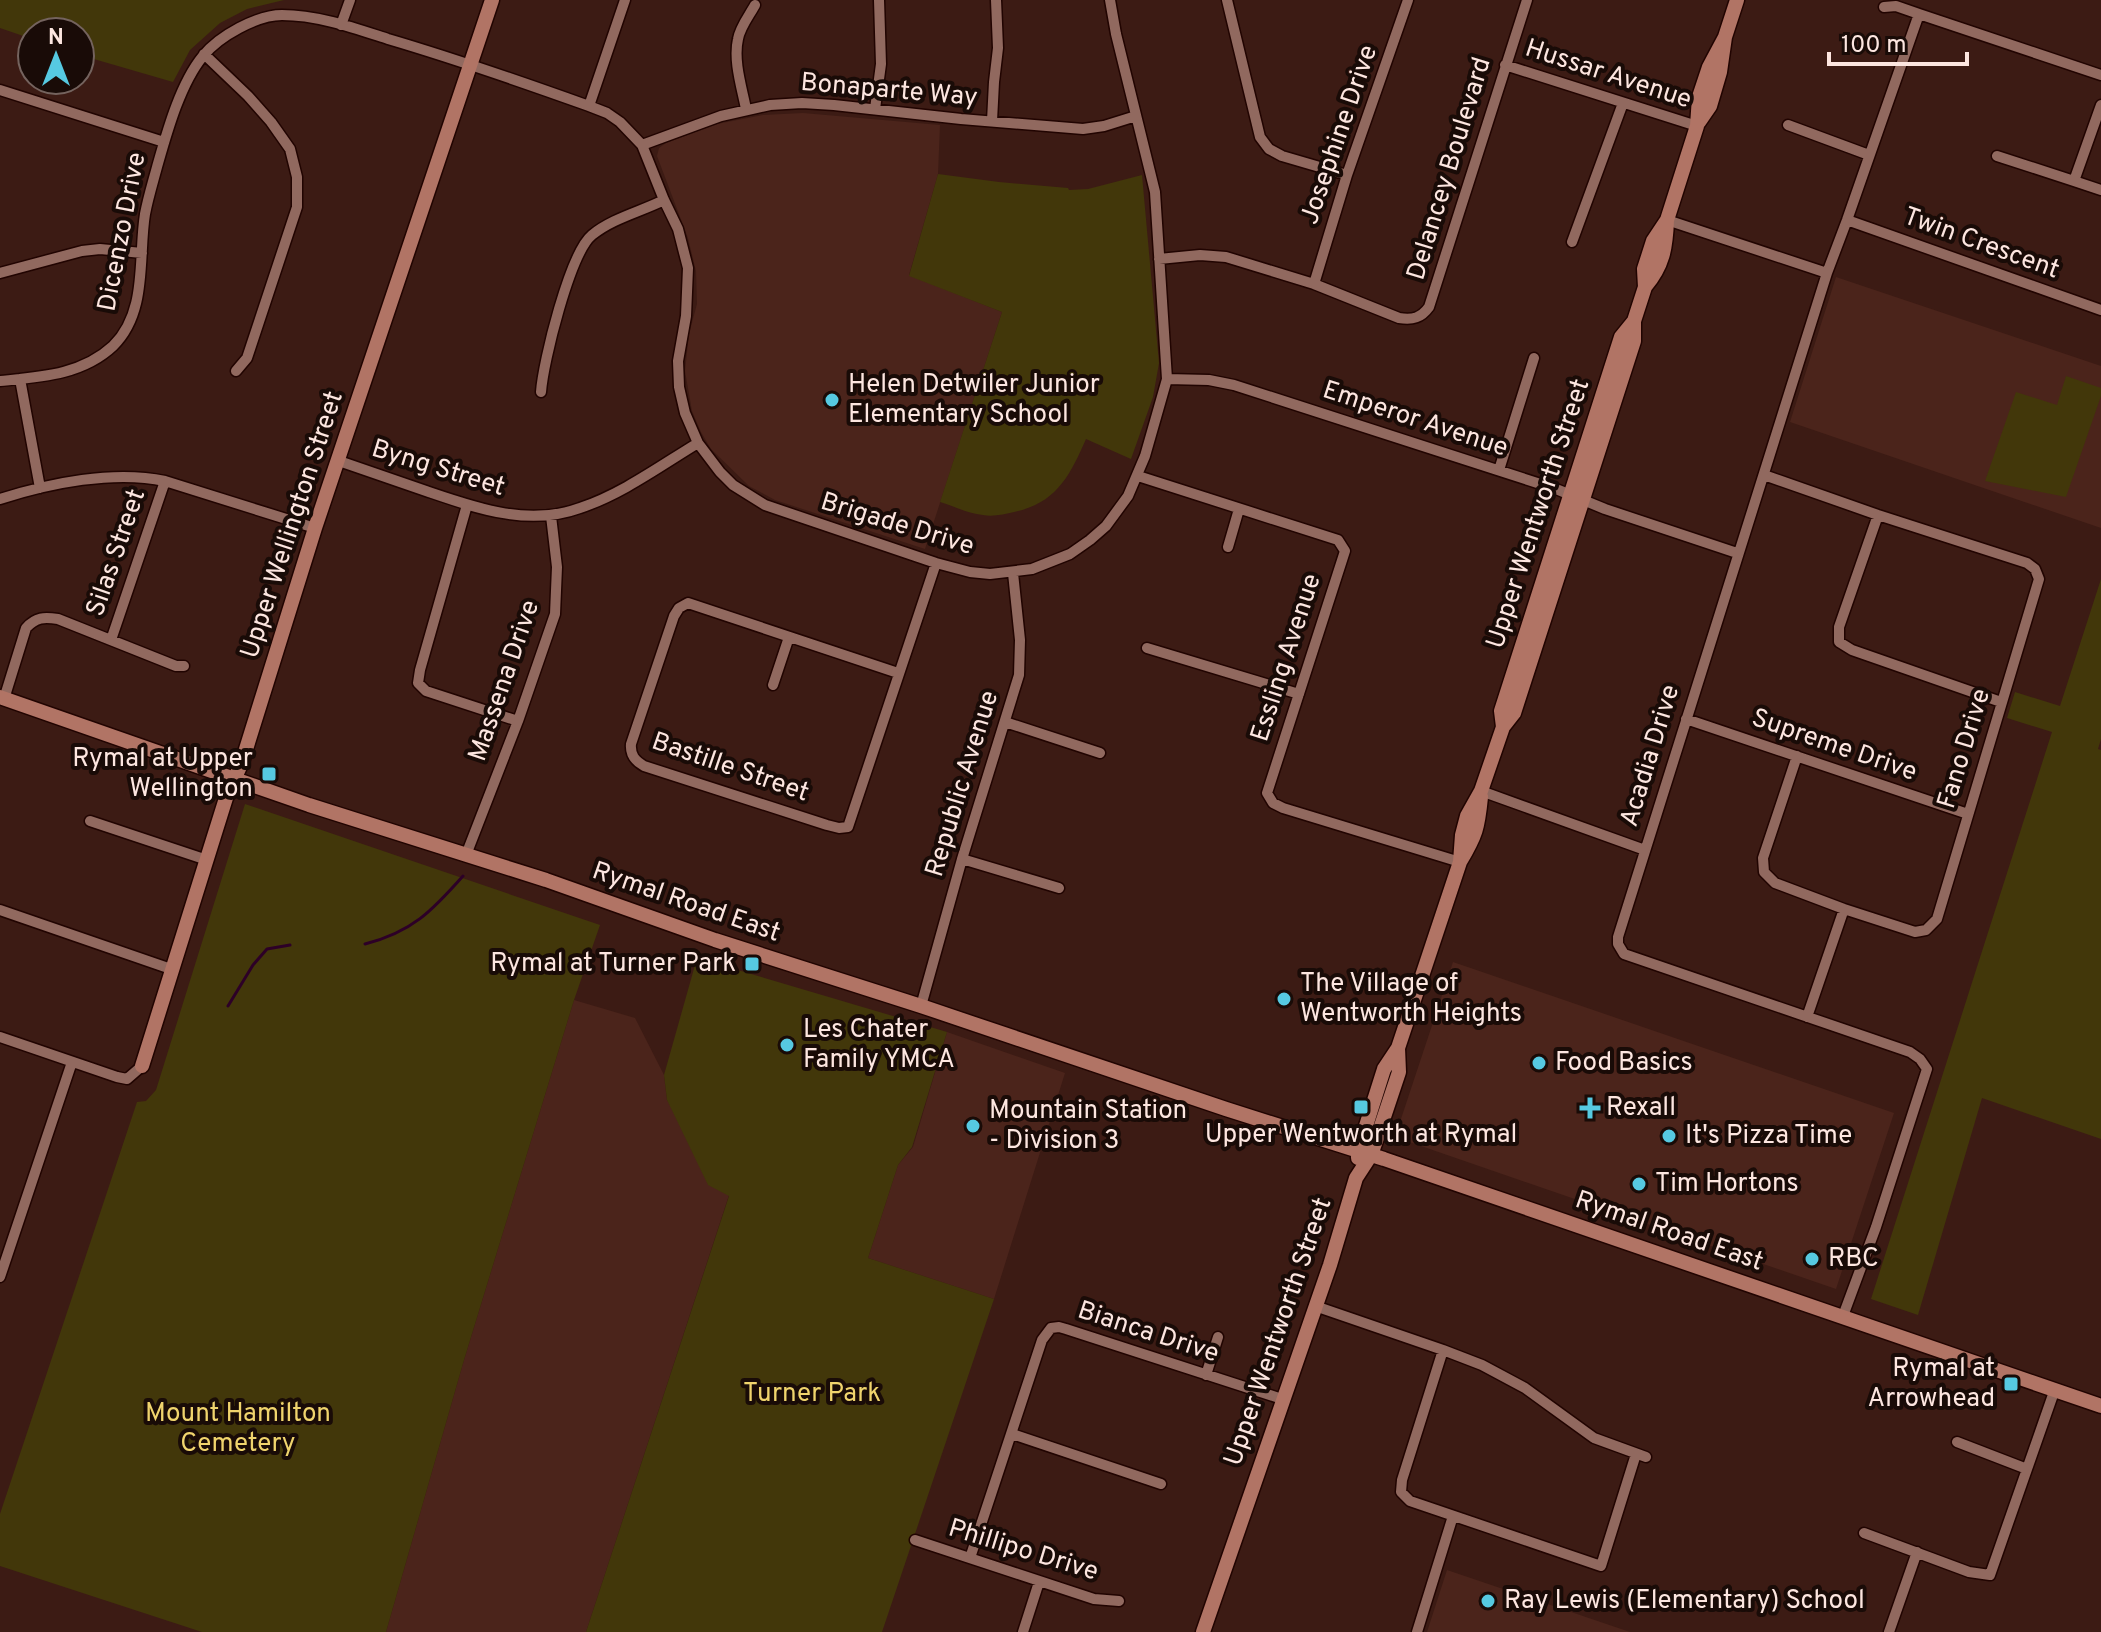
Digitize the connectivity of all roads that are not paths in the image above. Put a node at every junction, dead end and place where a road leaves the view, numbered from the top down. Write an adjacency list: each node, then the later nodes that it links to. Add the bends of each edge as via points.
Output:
1 (350, 0): 14 (street)
2 (492, 0): 16 (main road, Upper Wellington Street)
3 (625, 0): 22 (street)
4 (879, 0): 24 (street, via 881,64)
5 (996, 0): 26 (street)
6 (1110, 0): 25 (street, Brigade Drive)
7 (1227, 0): 33 (street, via 1260,137 1282,156)
8 (1408, 0): 33 (street, Josephine Drive)
9 (1527, 0): 17 (street, Delancey Boulevard)
10 (1737, 0): 28 (main road, Upper Wentworth Street, via 1710,106)
11 (755, 5): 23 (street, via 737,40)
12 (1884, 7): 13 (street)
13 (1919, 14): 18 (street); 31 (street, Acadia Drive)
14 (341, 25): 15 (street, Dicenzo Drive, via 308,17 258,19); 16 (street, Dicenzo Drive)
15 (204, 54): 29 (street, Dicenzo Drive, via 186,82); 47 (street, via 271,122 290,149 297,177 297,207 247,358)
16 (470, 63): 22 (street, Brigade Drive); 53 (main road, Upper Wellington Street)
17 (1505, 65): 20 (street, Hussar Avenue); 44 (street, Delancey Boulevard, via 1422,317 1399,318)
18 (2101, 75)
19 (0, 90): 29 (street)
20 (1623, 103): 28 (street, Hussar Avenue); 39 (street)
21 (2101, 105): 34 (street)
22 (589, 106): 30 (street, Brigade Drive, via 620,122)
23 (746, 109): 24 (street, Bonaparte Way, via 802,103); 30 (street, Bonaparte Way)
24 (875, 109): 26 (street, Bonaparte Way)
25 (1136, 116): 26 (street, Bonaparte Way, via 1083,129); 41 (street, Brigade Drive, via 1152,176)
26 (992, 121)
27 (1788, 125): 31 (street)
28 (1697, 126): 37 (main road, Upper Wentworth Street)
29 (164, 142): 40 (street, Dicenzo Drive, via 145,215)
30 (642, 145): 36 (street, Brigade Drive)
31 (1869, 155): 38 (street, Acadia Drive)
32 (1997, 156): 34 (street)
33 (1347, 175): 44 (street, Josephine Drive)
34 (2074, 181): 35 (street)
35 (2101, 190)
36 (664, 200): 51 (street, via 605,226 589,237 574,260 549,343); 52 (street, Brigade Drive, via 688,268 679,387)
37 (1667, 220): 43 (street); 59 (main road, Upper Wentworth Street, via 1666,245 1656,273 1621,337)
38 (1847, 220): 43 (street, Acadia Drive); 45 (street, Twin Crescent)
39 (1572, 242)
40 (142, 253): 42 (street, via 82,251); 48 (street, Dicenzo Drive, via 135,308 115,344 68,372)
41 (1159, 259): 44 (street, Delancey Boulevard, via 1226,257); 49 (street, Brigade Drive)
42 (0, 273)
43 (1827, 273): 55 (street, Acadia Drive)
44 (1314, 284)
45 (2101, 310)
46 (1534, 358): 54 (street)
47 (236, 371)
48 (20, 379): 50 (street, Dicenzo Drive); 58 (street)
49 (1167, 379): 54 (street, Emperor Avenue, via 1234,385); 56 (street, Brigade Drive)
50 (0, 381)
51 (541, 392)
52 (698, 443): 64 (street, Byng Street, via 601,500); 68 (street, Brigade Drive, via 733,485 765,505)
53 (339, 461): 61 (street, Byng Street); 65 (main road, Upper Wellington Street)
54 (1499, 470): 59 (street, Emperor Avenue)
55 (1764, 475): 63 (street, Fano Drive); 67 (street, Acadia Drive)
56 (1138, 476): 62 (street, Essling Avenue); 69 (street, Brigade Drive, via 1106,526 1090,540 1050,563)
57 (165, 481): 58 (street, via 124,476); 65 (street); 71 (street, Silas Street)
58 (40, 488): 60 (street)
59 (1577, 497): 67 (street, Emperor Avenue); 85 (main road, Upper Wentworth Street, via 1501,711 1503,727)
60 (0, 499)
61 (467, 505): 64 (street, Byng Street, via 512,515); 80 (street, via 418,683 426,691)
62 (1239, 509): 66 (street); 76 (street, Essling Avenue, via 1338,540 1345,551)
63 (1878, 515): 78 (street, Fano Drive, via 2035,569 2039,579); 78 (street, via 1839,627 1839,642)
64 (551, 516): 80 (street, Massena Drive, via 555,614)
65 (315, 528): 84 (main road, Upper Wellington Street)
66 (1228, 547)
67 (1737, 553): 79 (street, Acadia Drive)
68 (936, 563): 69 (street, Brigade Drive, via 980,573); 74 (street, Bastille Street)
69 (1013, 573): 81 (street, Republic Avenue, via 1020,658)
70 (789, 637): 74 (street, Bastille Street); 74 (street, Bastille Street, via 700,606 688,603 679,608 631,744 636,762 827,825 848,827); 75 (street)
71 (111, 640): 73 (street); 77 (street, via 58,619 33,620)
72 (1147, 648): 76 (street)
73 (184, 666)
74 (898, 673)
75 (773, 685)
76 (1299, 694): 92 (street, Essling Avenue, via 1269,784 1273,803)
77 (2, 698): 84 (main road, Rymal Road East)
78 (2001, 702): 86 (street, Fano Drive)
79 (1686, 719): 83 (street, Supreme Drive); 88 (street, Acadia Drive)
80 (518, 721): 89 (street, Massena Drive)
81 (1005, 722): 82 (street); 90 (street, Republic Avenue)
82 (1100, 753)
83 (1797, 756): 86 (street, Supreme Drive); 94 (street, Fano Drive, via 1763,858 1764,872 1775,883)
84 (234, 780): 89 (main road, Rymal Road East); 91 (main road, Upper Wellington Street)
85 (1481, 791): 88 (street); 92 (main road, Upper Wentworth Street, via 1475,837)
86 (1968, 814): 94 (street, Fano Drive, via 1937,919 1926,930 1915,932)
87 (90, 821): 91 (street)
88 (1645, 850): 98 (street, Acadia Drive, via 1618,937 1624,954)
89 (466, 855): 97 (main road, Rymal Road East)
90 (962, 859): 93 (street); 97 (street, Republic Avenue)
91 (207, 860): 96 (main road, Upper Wellington Street)
92 (1460, 862): 102 (main road, Upper Wentworth Street, via 1398,1048 1399,1072)
93 (1059, 888)
94 (1844, 909): 98 (street)
95 (0, 910): 96 (street)
96 (171, 969): 101 (main road, Upper Wellington Street)
97 (921, 1006): 102 (main road, Rymal Road East)
98 (1807, 1017): 106 (street, Acadia Drive, via 1910,1052 1927,1069)
99 (0, 1037): 100 (street)
100 (72, 1062): 101 (street, via 127,1079); 103 (street)
101 (142, 1066)
102 (1365, 1153): 105 (main road, Upper Wentworth Street); 106 (main road, Rymal Road East)
103 (2, 1262): 104 (street)
104 (0, 1277)
105 (1315, 1306): 108 (street); 111 (main road, Upper Wentworth Street)
106 (1843, 1316): 110 (main road, Rymal Road East)
107 (1218, 1337): 109 (street)
108 (1443, 1350): 117 (street, via 1401,1490 1410,1501); 117 (street, via 1525,1388 1594,1438 1641,1456 1601,1566)
109 (1206, 1375): 111 (street, Bianca Drive); 113 (street, Bianca Drive, via 1054,1327 1042,1340)
110 (2055, 1389): 112 (main road, Rymal Road East); 115 (street)
111 (1282, 1399): 125 (main road, Upper Wentworth Street)
112 (2101, 1406)
113 (1012, 1434): 116 (street); 121 (street, Bianca Drive)
114 (1957, 1442): 115 (street)
115 (2027, 1469): 120 (street, via 1990,1575)
116 (1161, 1484)
117 (1453, 1516): 126 (street)
118 (1864, 1533): 120 (street)
119 (915, 1540): 121 (street, Phillipo Drive)
120 (1917, 1552): 127 (street)
121 (970, 1558): 122 (street, Phillipo Drive)
122 (1039, 1582): 123 (street, Phillipo Drive); 124 (street)
123 (1119, 1601)
124 (1023, 1632)
125 (1203, 1632)
126 (1417, 1632)
127 (1889, 1632)

